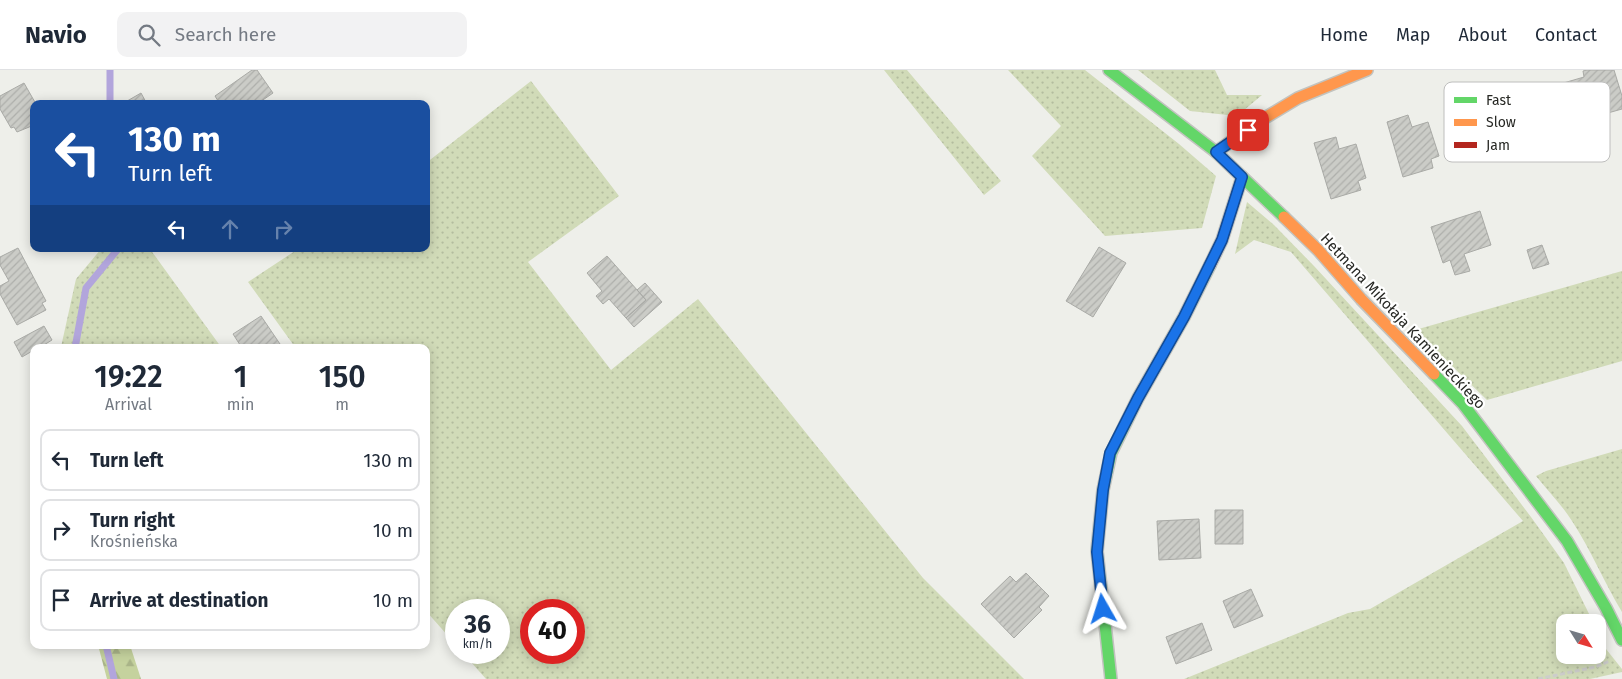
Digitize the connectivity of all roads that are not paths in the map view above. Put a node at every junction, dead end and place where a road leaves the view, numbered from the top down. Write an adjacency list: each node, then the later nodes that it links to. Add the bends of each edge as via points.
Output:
1 (1109, 70): 3 (street, Hetmana Mikołaja Kamienieckiego)
2 (1367, 70): 3 (street, via 1298,98)
3 (1216, 152): 4 (street, Hetmana Mikołaja Kamienieckiego)
4 (1242, 177): 5 (street, Hetmana Mikołaja Kamienieckiego, via 1318,250 1463,404 1567,541); 6 (street, via 1222,240 1110,453 1097,552)
5 (1622, 640)
6 (1111, 679)

